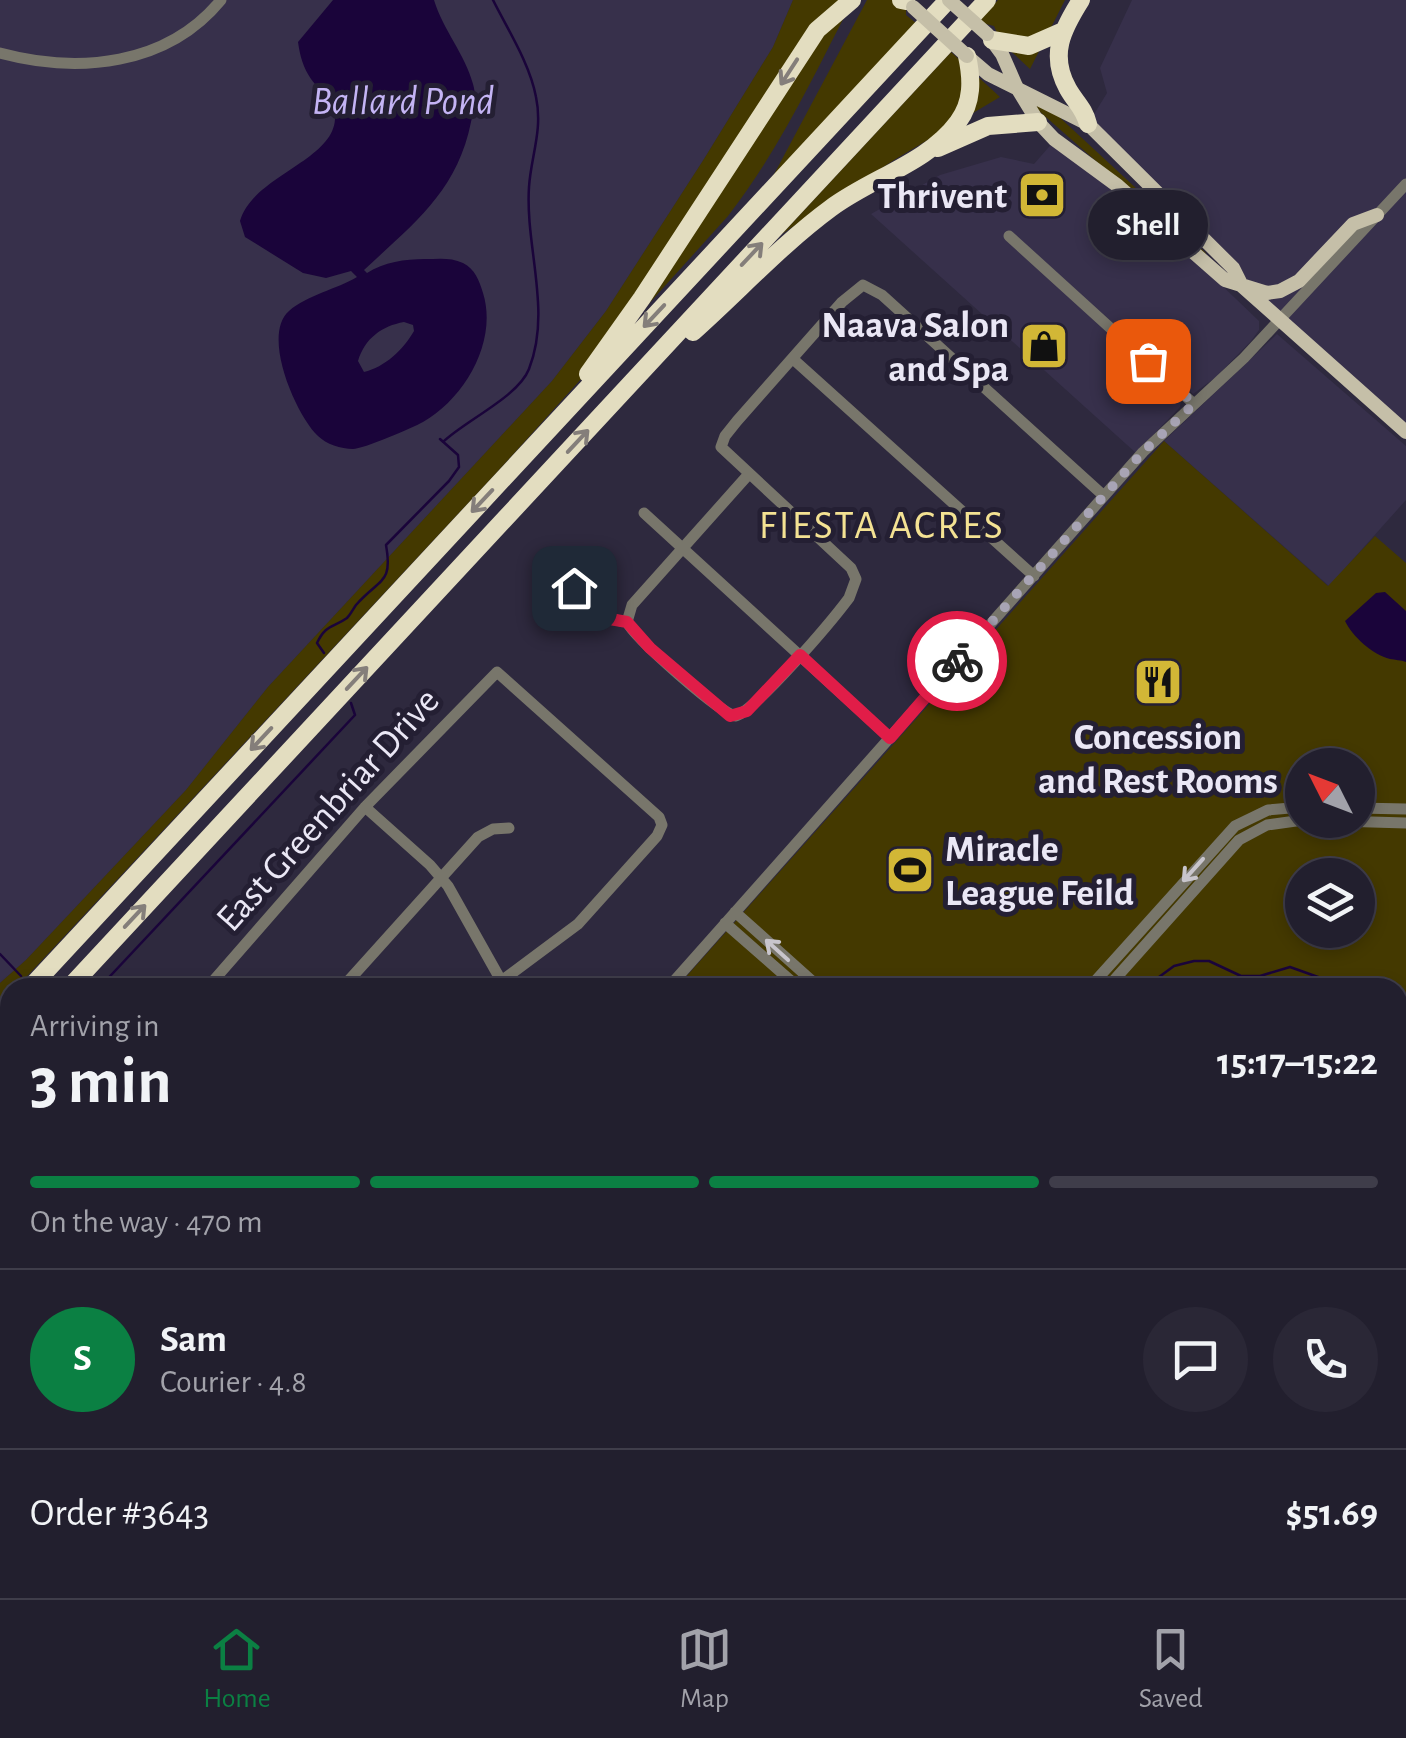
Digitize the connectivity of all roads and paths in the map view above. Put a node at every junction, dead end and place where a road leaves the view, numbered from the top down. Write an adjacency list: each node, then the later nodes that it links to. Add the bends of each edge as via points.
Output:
1 (220, 0): 11 (street, via 177,39 131,58 64,63)
2 (828, 0): 8 (highway)
3 (852, 0): 8 (highway)
4 (948, 0): 10 (main road, bridge); 26 (highway, one-way to 26)
5 (987, 0): 23 (highway, one-way to 5)
6 (1081, 0): 9 (highway)
7 (906, 2): 12 (main road, bridge)
8 (817, 30): 26 (highway, one-way to 26, via 642,298)
9 (1061, 32): 10 (highway, via 1029,46); 15 (highway, via 1063,78)
10 (989, 37): 13 (main road)
11 (0, 53)
12 (967, 56): 13 (main road); 16 (highway, via 966,110)
13 (1016, 86): 14 (main road); 15 (main road)
14 (1038, 122): 16 (highway, via 988,126); 20 (main road, via 1225,280)
15 (1088, 124): 20 (main road, via 1233,268)
16 (924, 153): 23 (highway, via 830,209)
17 (1406, 184): 18 (street)
18 (1377, 215): 20 (main road, via 1353,224 1288,288 1267,293); 21 (street)
19 (1009, 236): 24 (street)
20 (1242, 286): 21 (main road)
21 (1279, 319): 24 (street); 25 (main road)
22 (793, 359): 27 (street, via 722,442); 28 (street, via 864,285); 31 (street)
23 (614, 402): 48 (highway, one-way to 23)
24 (1194, 404): 28 (street)
25 (1406, 432)
26 (528, 451): 47 (highway, one-way to 47)
27 (748, 475): 30 (street); 34 (street, via 854,573 849,598)
28 (1104, 496): 31 (street)
29 (644, 514): 30 (street)
30 (683, 547): 33 (street, via 632,605); 34 (street)
31 (1034, 576): 35 (street)
32 (574, 588): 33 (street, via 610,619)
33 (627, 622): 34 (street, via 730,716 747,711)
34 (800, 655): 35 (street)
35 (890, 738): 45 (street)
36 (364, 807): 44 (street); 49 (street, East Greenbriar Drive); 52 (street, East Greenbriar Drive, via 494,672 659,817 657,836 578,924)
37 (1285, 808): 56 (street, one-way to 56, via 1235,826)
38 (1375, 808): 39 (street)
39 (1406, 809)
40 (1375, 821): 41 (street)
41 (1406, 822)
42 (1285, 823): 57 (street, via 1238,840)
43 (508, 828): 44 (street, via 478,836)
44 (440, 876): 50 (street); 51 (street)
45 (735, 912): 46 (street); 55 (street, one-way to 45)
46 (725, 923): 53 (street); 54 (street)
47 (39, 978)
48 (78, 978)
49 (216, 978)
50 (351, 978)
51 (496, 978)
52 (508, 978)
53 (677, 978)
54 (788, 978)
55 (809, 978)
56 (1098, 978)
57 (1116, 978)

